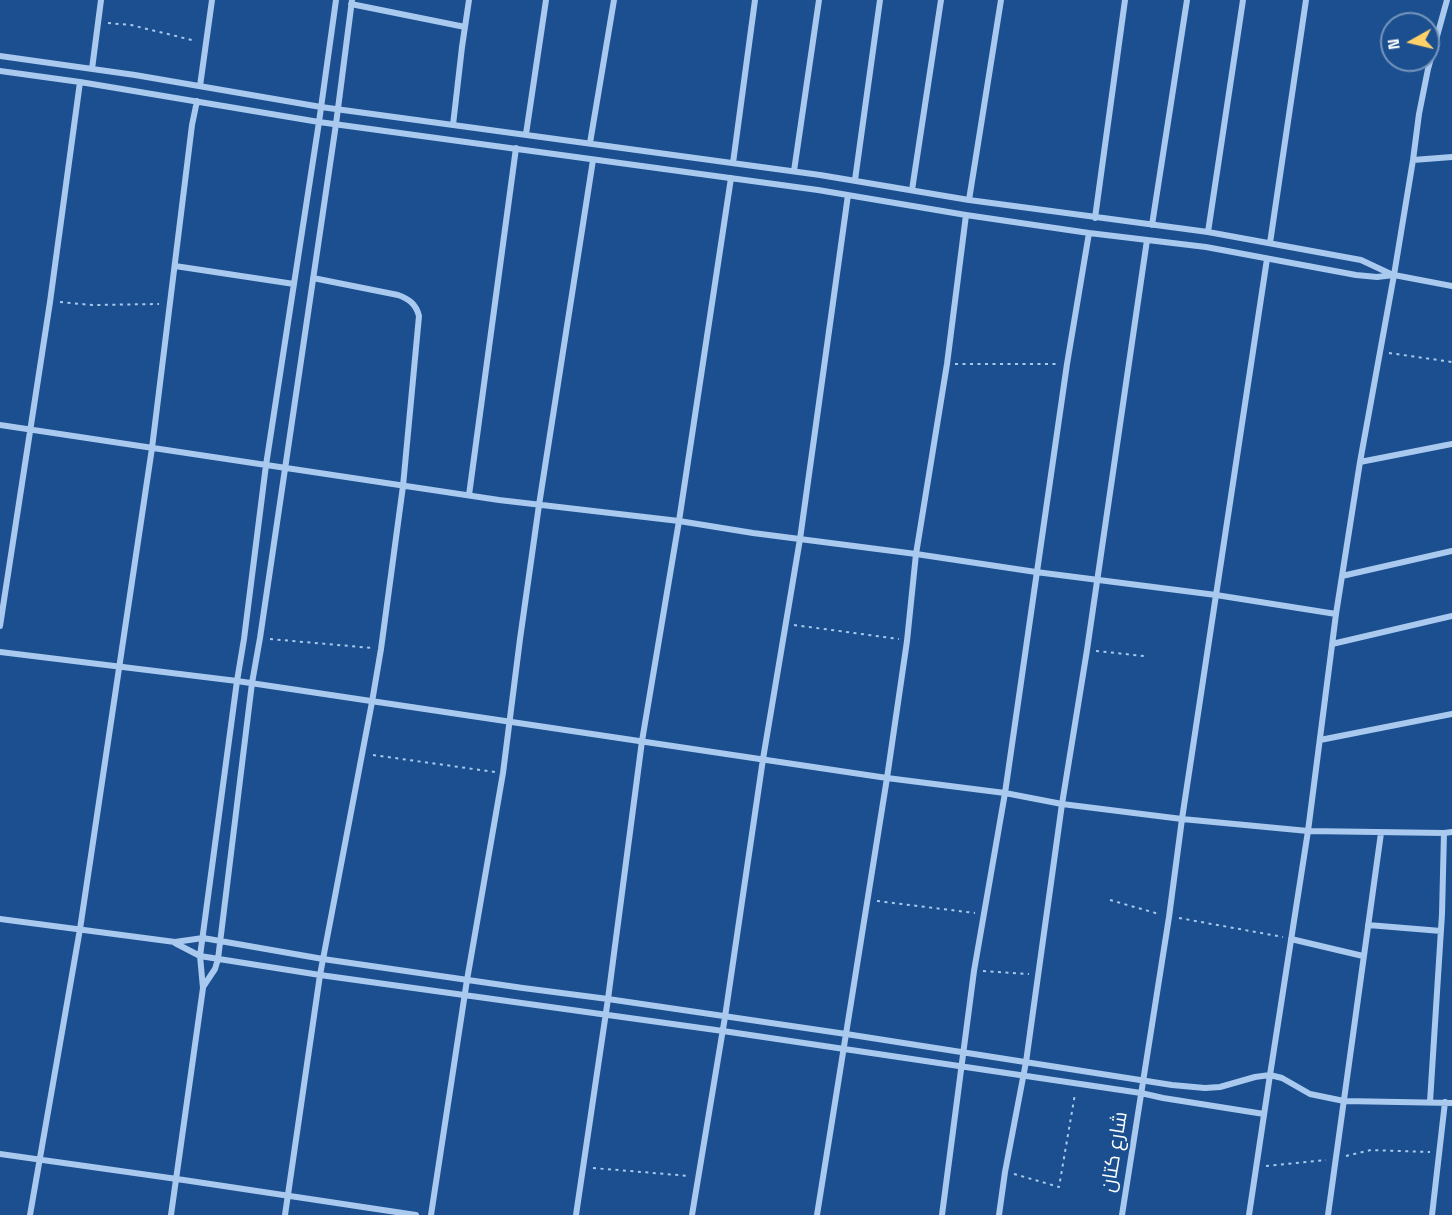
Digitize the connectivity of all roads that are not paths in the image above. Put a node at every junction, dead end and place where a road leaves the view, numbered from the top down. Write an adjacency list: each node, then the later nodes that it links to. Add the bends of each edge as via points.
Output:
1 (100, 0): 20 (street)
2 (212, 0): 23 (street)
3 (336, 0): 25 (street)
4 (470, 0): 18 (street)
5 (546, 0): 30 (street)
6 (614, 0): 31 (street)
7 (755, 0): 37 (street)
8 (819, 0): 39 (street)
9 (880, 0): 41 (street)
10 (941, 0): 42 (street)
11 (1001, 0): 44 (street)
12 (1125, 0): 47 (street)
13 (1186, 0): 48 (street)
14 (1243, 0): 50 (street)
15 (1305, 0): 53 (street)
16 (1447, 0): 36 (street, via 1428,69)
17 (352, 2): 18 (street); 26 (street)
18 (465, 27): 29 (street)
19 (0, 56): 20 (street)
20 (92, 69): 23 (street)
21 (0, 71): 22 (street)
22 (80, 82): 24 (street); 61 (street)
23 (200, 86): 25 (street)
24 (197, 101): 27 (street); 55 (street)
25 (321, 106): 26 (street); 27 (street)
26 (338, 109): 28 (street); 29 (street)
27 (319, 122): 28 (street); 58 (street)
28 (336, 124): 32 (street); 57 (street)
29 (453, 125): 30 (street)
30 (526, 134): 31 (street)
31 (590, 143): 33 (street)
32 (516, 148): 35 (street); 68 (street)
33 (674, 156): 37 (street); 38 (street)
34 (1452, 157): 36 (street)
35 (593, 160): 38 (street); 69 (street)
36 (1413, 160): 56 (street)
37 (733, 164): 39 (street)
38 (672, 171): 40 (street)
39 (794, 171): 41 (street)
40 (731, 178): 43 (street); 70 (street)
41 (855, 180): 42 (street)
42 (912, 190): 44 (street)
43 (848, 195): 46 (street); 71 (street)
44 (969, 200): 45 (street)
45 (1046, 211): 47 (street); 49 (street)
46 (966, 215): 49 (street); 73 (street)
47 (1095, 218): 48 (street)
48 (1152, 225): 50 (street)
49 (1043, 226): 51 (street)
50 (1208, 232): 53 (street)
51 (1089, 233): 52 (street); 74 (street)
52 (1147, 240): 54 (street); 76 (street)
53 (1270, 243): 56 (street, via 1361,260)
54 (1267, 259): 56 (street, via 1356,275); 77 (street, شارع كتان)
55 (175, 266): 58 (street); 63 (street)
56 (1394, 275): 59 (street); 64 (street)
57 (313, 278): 66 (street); 67 (street, via 398,295 416,306 419,316)
58 (294, 284): 65 (street)
59 (1452, 286)
60 (0, 425): 61 (street)
61 (30, 429): 63 (street); 80 (street)
62 (1452, 444): 64 (street)
63 (152, 448): 65 (street); 83 (street)
64 (1360, 462): 75 (street)
65 (266, 465): 66 (street); 84 (street)
66 (285, 468): 67 (street); 85 (street)
67 (403, 486): 68 (street); 86 (street)
68 (469, 495): 69 (street)
69 (539, 504): 70 (street); 88 (street)
70 (679, 521): 71 (street); 90 (street)
71 (800, 539): 73 (street); 91 (street)
72 (1452, 551): 75 (street)
73 (916, 554): 74 (street); 92 (street)
74 (1036, 572): 76 (street); 93 (street)
75 (1342, 576): 78 (street)
76 (1097, 580): 77 (street); 94 (street)
77 (1216, 596): 78 (street); 95 (street, شارع كتان)
78 (1336, 614): 81 (street)
79 (1452, 616): 81 (street)
80 (0, 626)
81 (1332, 644): 89 (street)
82 (0, 652): 83 (street)
83 (119, 666): 84 (street); 102 (street)
84 (237, 681): 85 (street); 104 (street)
85 (252, 683): 86 (street); 106 (street)
86 (372, 702): 88 (street); 111 (street)
87 (1452, 714): 89 (street)
88 (511, 722): 90 (street); 113 (street)
89 (1320, 740): 96 (street)
90 (642, 741): 91 (street); 116 (street)
91 (763, 759): 92 (street); 118 (street)
92 (887, 778): 93 (street); 120 (street)
93 (1005, 793): 94 (street); 122 (street)
94 (1062, 804): 95 (street); 123 (street)
95 (1182, 819): 96 (street); 127 (street, شارع كتان)
96 (1308, 831): 97 (street); 105 (street)
97 (1381, 832): 99 (street); 101 (street)
98 (1452, 832): 99 (street)
99 (1444, 833): 103 (street)
100 (0, 919): 102 (street)
101 (1368, 925): 103 (street); 109 (street)
102 (80, 929): 107 (street); 134 (street)
103 (1441, 931): 130 (street)
104 (202, 938): 106 (street); 107 (street); 108 (street)
105 (1292, 939): 109 (street); 125 (street)
106 (220, 941): 110 (street); 111 (street)
107 (175, 942): 108 (street)
108 (200, 956): 110 (street); 114 (street)
109 (1363, 956): 129 (street)
110 (218, 959): 112 (street); 114 (street)
111 (323, 959): 112 (street); 113 (street)
112 (320, 975): 115 (street); 136 (street)
113 (467, 980): 115 (street); 116 (street)
114 (203, 988): 135 (street)
115 (465, 994): 117 (street); 141 (street)
116 (608, 999): 117 (street); 118 (street)
117 (605, 1014): 119 (street); 142 (street)
118 (725, 1017): 119 (street); 120 (street)
119 (723, 1031): 121 (street); 143 (street)
120 (846, 1034): 121 (street); 122 (street)
121 (843, 1049): 124 (street); 144 (street)
122 (964, 1052): 123 (street); 124 (street)
123 (1026, 1062): 126 (street); 127 (street)
124 (962, 1068): 126 (street); 145 (street)
125 (1269, 1074): 127 (street, via 1220,1087); 129 (street, via 1310,1094); 132 (street)
126 (1023, 1076): 128 (street); 146 (street)
127 (1143, 1080): 128 (street, شارع كتان)
128 (1141, 1094): 132 (street); 147 (street, شارع كتان)
129 (1344, 1101): 130 (street); 149 (street)
130 (1430, 1102): 131 (street)
131 (1449, 1102): 150 (street)
132 (1264, 1114): 148 (street)
133 (0, 1154): 134 (street)
134 (39, 1160): 135 (street); 137 (street)
135 (177, 1179): 136 (street); 138 (street)
136 (288, 1196): 139 (street); 140 (street)
137 (30, 1215)
138 (171, 1215)
139 (285, 1215)
140 (416, 1215)
141 (431, 1215)
142 (576, 1215)
143 (692, 1215)
144 (817, 1215)
145 (942, 1215)
146 (999, 1215)
147 (1122, 1215)
148 (1249, 1215)
149 (1328, 1215)
150 (1432, 1215)

